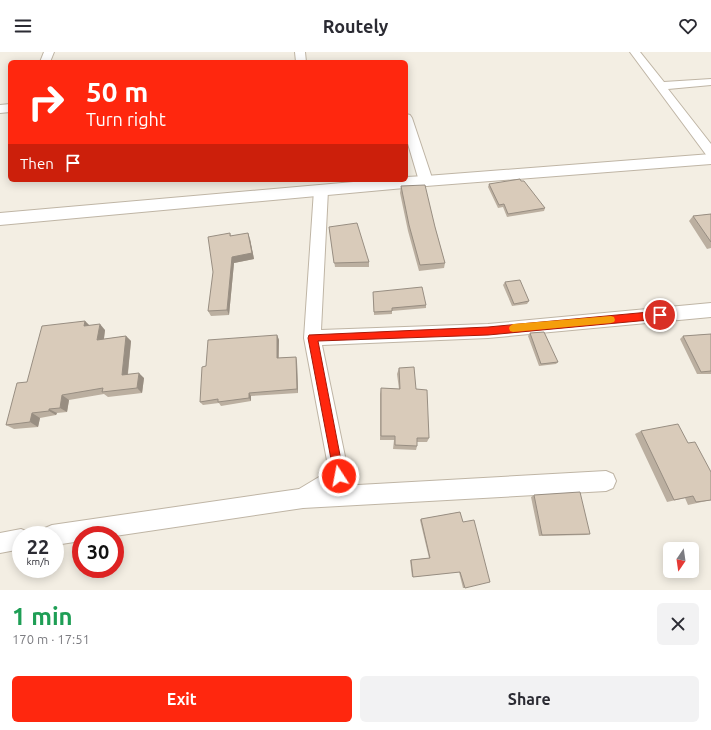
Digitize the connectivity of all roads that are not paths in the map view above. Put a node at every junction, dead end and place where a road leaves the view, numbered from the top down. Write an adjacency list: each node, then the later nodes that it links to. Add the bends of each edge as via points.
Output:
1 (635, 52): 3 (street)
2 (711, 82): 3 (street)
3 (661, 86): 5 (street)
4 (408, 124): 7 (street)
5 (711, 153)
6 (711, 159): 7 (street)
7 (426, 181): 8 (street)
8 (321, 190): 9 (street); 11 (street)
9 (0, 219)
10 (711, 310): 11 (street, via 488,331)
11 (312, 338): 13 (street, via 339,476)
12 (606, 481): 13 (street)
13 (303, 498): 14 (street)
14 (64, 533)
15 (12, 541): 16 (street)
16 (0, 542)

